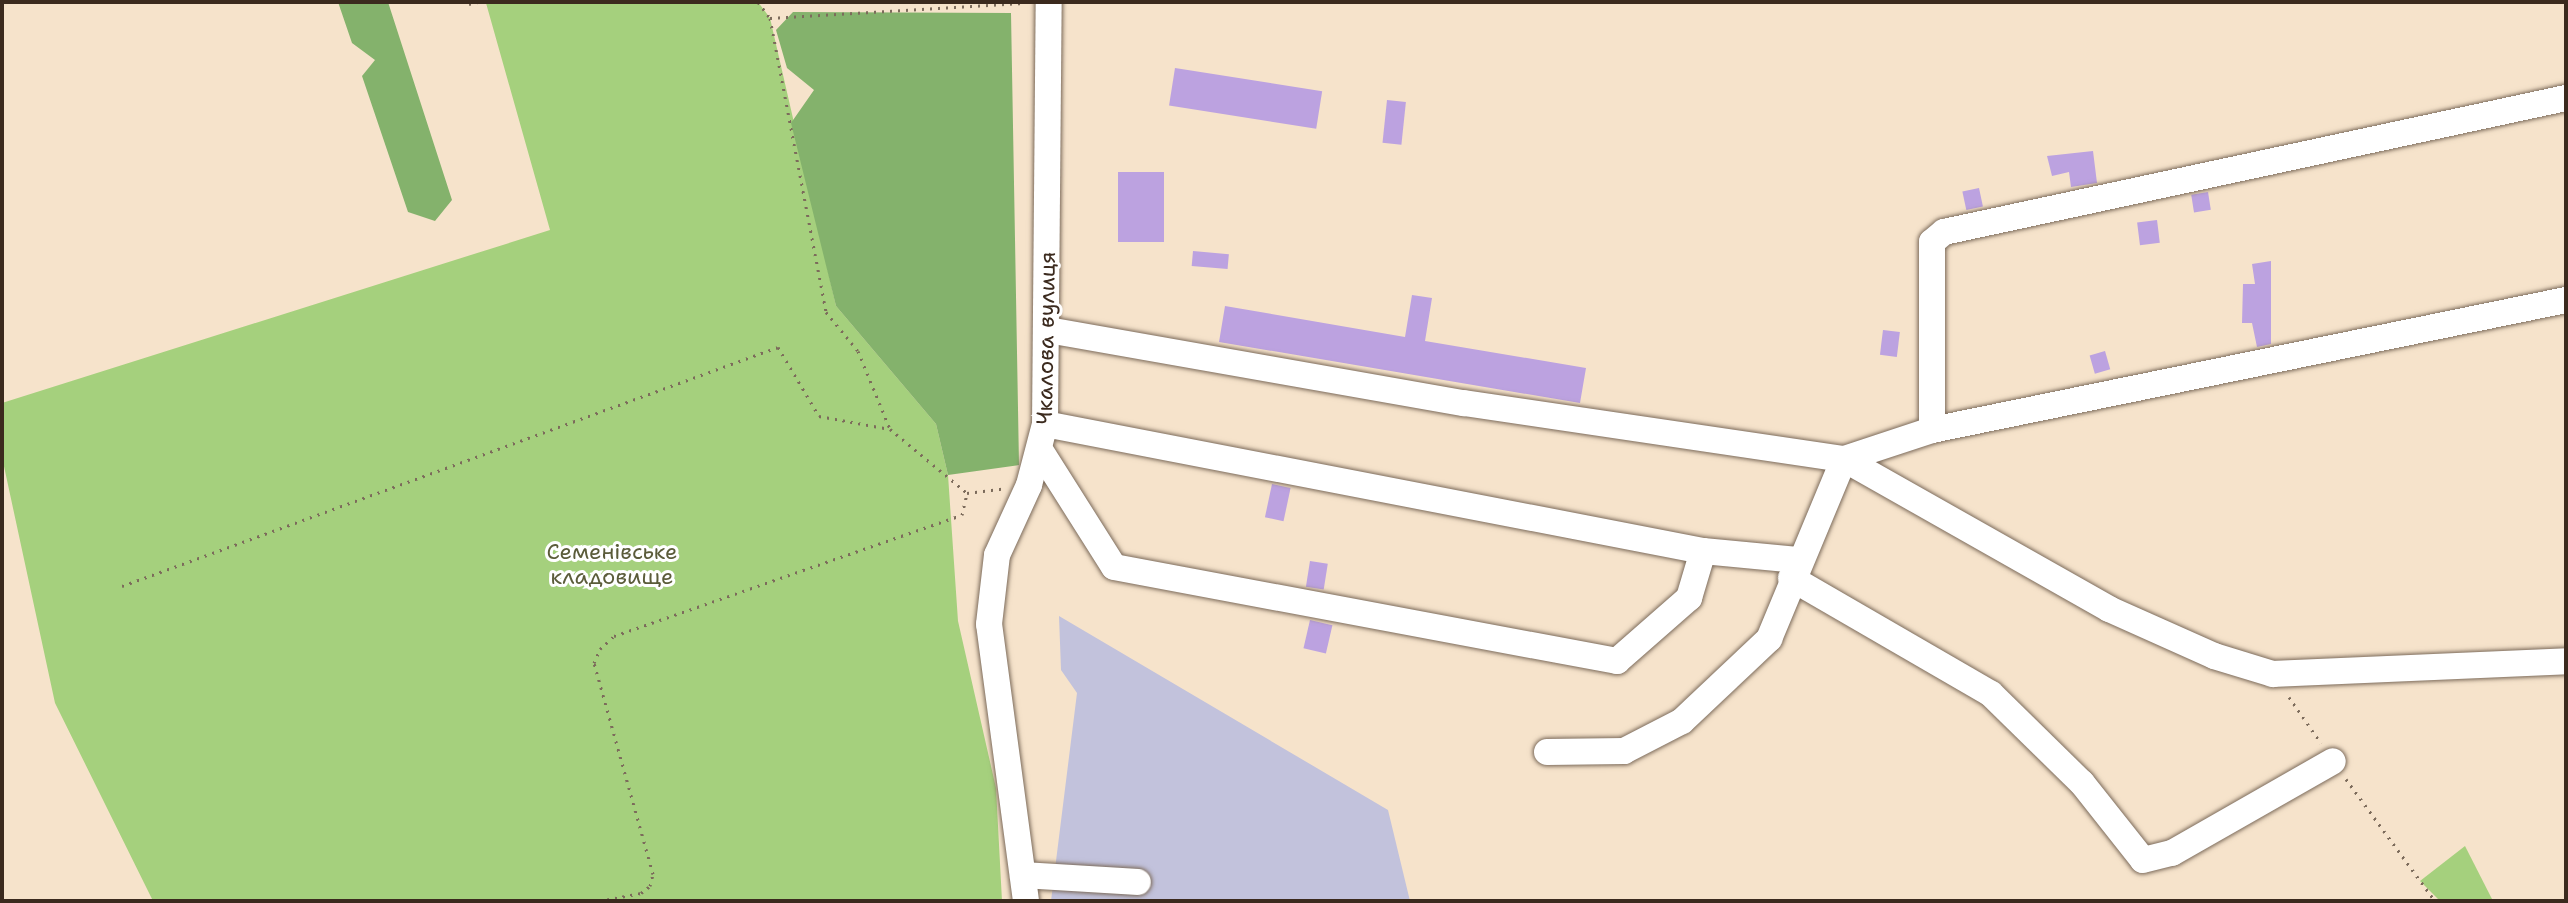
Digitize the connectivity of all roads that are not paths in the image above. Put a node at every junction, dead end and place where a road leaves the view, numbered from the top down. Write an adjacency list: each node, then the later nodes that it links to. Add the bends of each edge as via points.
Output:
1 (1049, 2): 4 (street, Чкалова вулиця)
2 (2566, 98): 6 (street, via 1944,232 1932,242)
3 (2566, 300): 6 (street)
4 (1048, 330): 5 (street, Чкалова вулиця); 8 (street, via 1464,403)
5 (1045, 424): 7 (street, Чкалова вулиця); 9 (street)
6 (1932, 430): 8 (street)
7 (1040, 450): 9 (street, via 1114,567 1617,661 1689,598); 15 (street, Чкалова вулиця, via 997,555 989,624)
8 (1844, 459): 10 (street); 11 (street, via 2109,609 2214,656 2273,674)
9 (1703, 551): 10 (street)
10 (1794, 569): 12 (street, via 1769,639 1682,721 1624,751); 13 (street, via 1991,694 2082,783 2143,860 2172,853)
11 (2566, 661)
12 (1547, 752)
13 (2333, 761)
14 (1138, 882): 15 (street)
15 (1025, 888)

